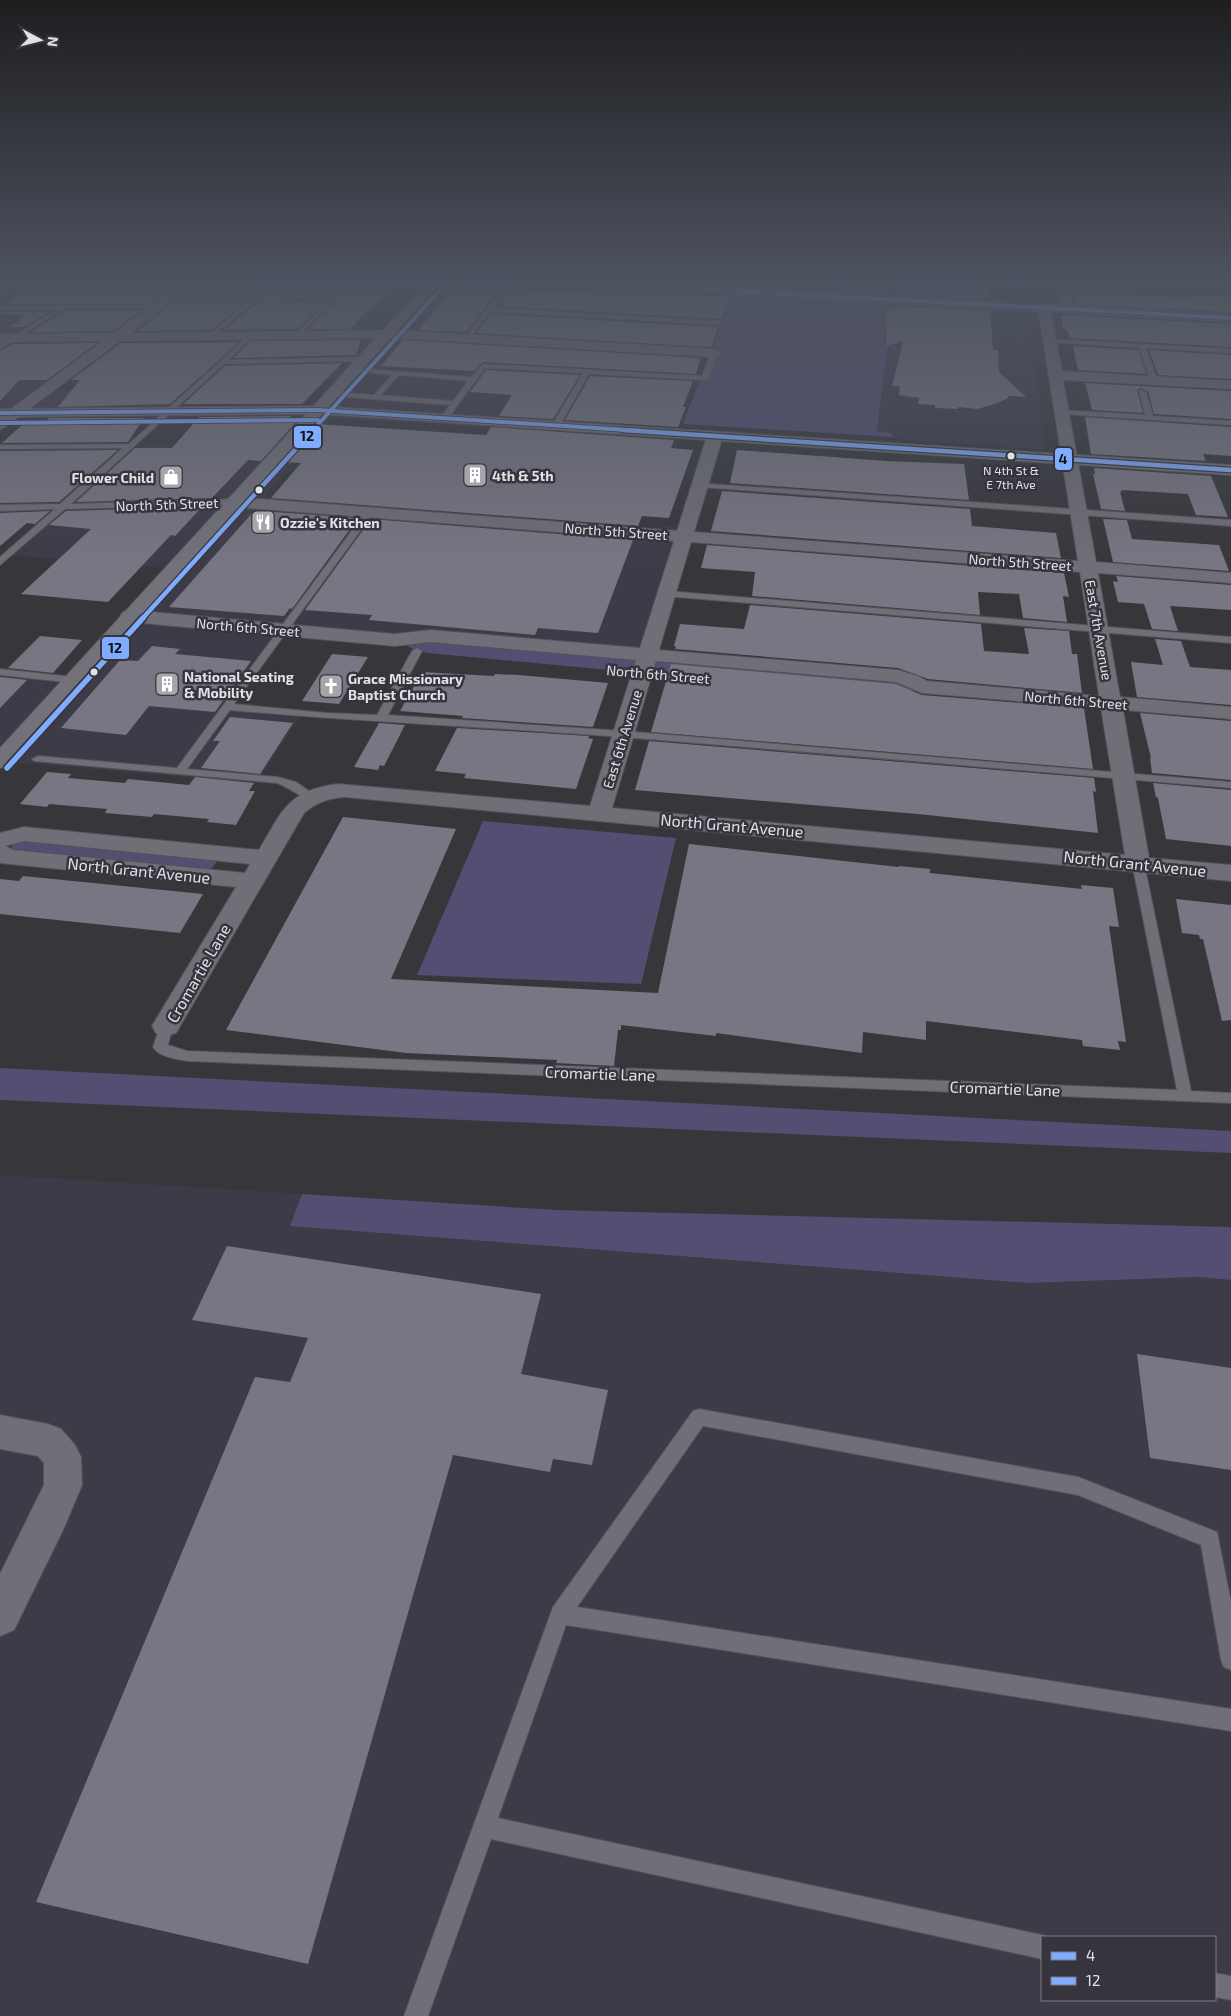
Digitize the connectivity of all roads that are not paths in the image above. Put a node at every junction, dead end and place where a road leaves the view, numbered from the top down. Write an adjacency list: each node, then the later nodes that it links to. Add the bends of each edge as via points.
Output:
1 (66, 376): 25 (street)
2 (206, 376): 22 (lane)
3 (349, 376): 17 (main road)
4 (394, 376): 18 (lane)
5 (436, 376): 13 (lane)
6 (475, 376): 13 (lane)
7 (585, 376): 31 (lane)
8 (667, 376): 9 (lane)
9 (706, 376)
10 (1055, 376): 23 (street, East 7th Avenue)
11 (1073, 376): 14 (street)
12 (1152, 376): 14 (lane)
13 (473, 379): 20 (lane)
14 (1154, 381): 15 (street)
15 (1231, 386)
16 (1142, 392): 28 (lane)
17 (332, 394): 18 (lane); 21 (main road)
18 (376, 397): 19 (lane)
19 (433, 401): 20 (lane); 26 (lane)
20 (455, 403): 27 (lane)
21 (318, 410): 22 (main road); 26 (main road); 38 (main road)
22 (170, 411): 25 (main road); 33 (lane)
23 (1061, 412): 28 (lane); 35 (street, East 7th Avenue)
24 (0, 413): 25 (main road)
25 (16, 413): 30 (street)
26 (421, 416): 27 (main road)
27 (444, 418): 31 (main road)
28 (1150, 418): 29 (lane)
29 (1231, 423)
30 (0, 424)
31 (556, 425): 32 (main road)
32 (715, 436): 35 (main road); 37 (street, East 6th Avenue)
33 (131, 446): 34 (lane); 39 (lane)
34 (0, 447)
35 (1069, 459): 36 (main road); 42 (street, East 7th Avenue)
36 (1231, 470)
37 (700, 485): 42 (lane); 44 (street, East 6th Avenue)
38 (234, 502): 39 (lane, North 5th Street); 41 (street, North 5th Street); 49 (main road)
39 (64, 507): 40 (lane, North 5th Street); 45 (lane)
40 (0, 508)
41 (370, 512): 44 (street, North 5th Street); 50 (lane)
42 (1078, 512): 43 (lane); 46 (street, East 7th Avenue)
43 (1231, 522)
44 (684, 536): 46 (street, North 5th Street); 48 (street, East 6th Avenue)
45 (0, 562)
46 (1088, 568): 47 (street, North 5th Street); 51 (street, East 7th Avenue)
47 (1231, 578)
48 (667, 594): 51 (lane); 55 (street, East 6th Avenue)
49 (130, 616): 50 (street, North 6th Street); 57 (main road)
50 (284, 630): 52 (street, North 6th Street); 59 (lane)
51 (1098, 630): 53 (lane); 58 (street, East 7th Avenue)
52 (395, 640): 54 (street, North 6th Street); 55 (street, North 6th Street, via 430,636)
53 (1231, 640)
54 (417, 651): 55 (street, North 6th Street); 61 (lane)
55 (645, 665): 58 (street, North 6th Street, via 897,694 922,687); 62 (street, East 6th Avenue)
56 (0, 672): 57 (lane)
57 (74, 680): 64 (main road)
58 (1111, 703): 60 (street, North 6th Street); 66 (street, East 7th Avenue)
59 (227, 707): 61 (lane); 65 (lane)
60 (1231, 713)
61 (381, 718): 62 (lane)
62 (623, 734): 66 (lane); 69 (street, East 6th Avenue)
63 (38, 759): 65 (lane)
64 (0, 761)
65 (180, 771): 68 (lane, via 284,781)
66 (1123, 775): 67 (lane); 73 (street, East 7th Avenue)
67 (1231, 785)
68 (311, 797): 69 (street, North Grant Avenue, via 345,790); 72 (street, North Grant Avenue, via 295,809)
69 (599, 813): 73 (street, North Grant Avenue)
70 (0, 840): 72 (street, North Grant Avenue, via 24,834)
71 (0, 852): 75 (street, North Grant Avenue, via 6,857)
72 (266, 858): 75 (street, North Grant Avenue)
73 (1138, 863): 74 (street, North Grant Avenue); 77 (lane)
74 (1231, 873)
75 (252, 881): 76 (street, Cromartie Lane)
76 (166, 1026): 77 (lane, Cromartie Lane, via 160,1046 187,1056)
77 (1185, 1095): 78 (lane, Cromartie Lane)
78 (1231, 1098)
79 (1, 1432): 81 (street, via 48,1441 62,1457 63,1485)
80 (560, 1614): 82 (lane, via 700,1417 1078,1486 1210,1539); 83 (lane); 84 (lane)
81 (0, 1616)
82 (1231, 1660)
83 (1231, 1720)
84 (485, 1826): 85 (lane); 88 (lane)
85 (1041, 1947)
86 (1216, 1985): 87 (lane)
87 (1231, 1988)
88 (416, 2016)

